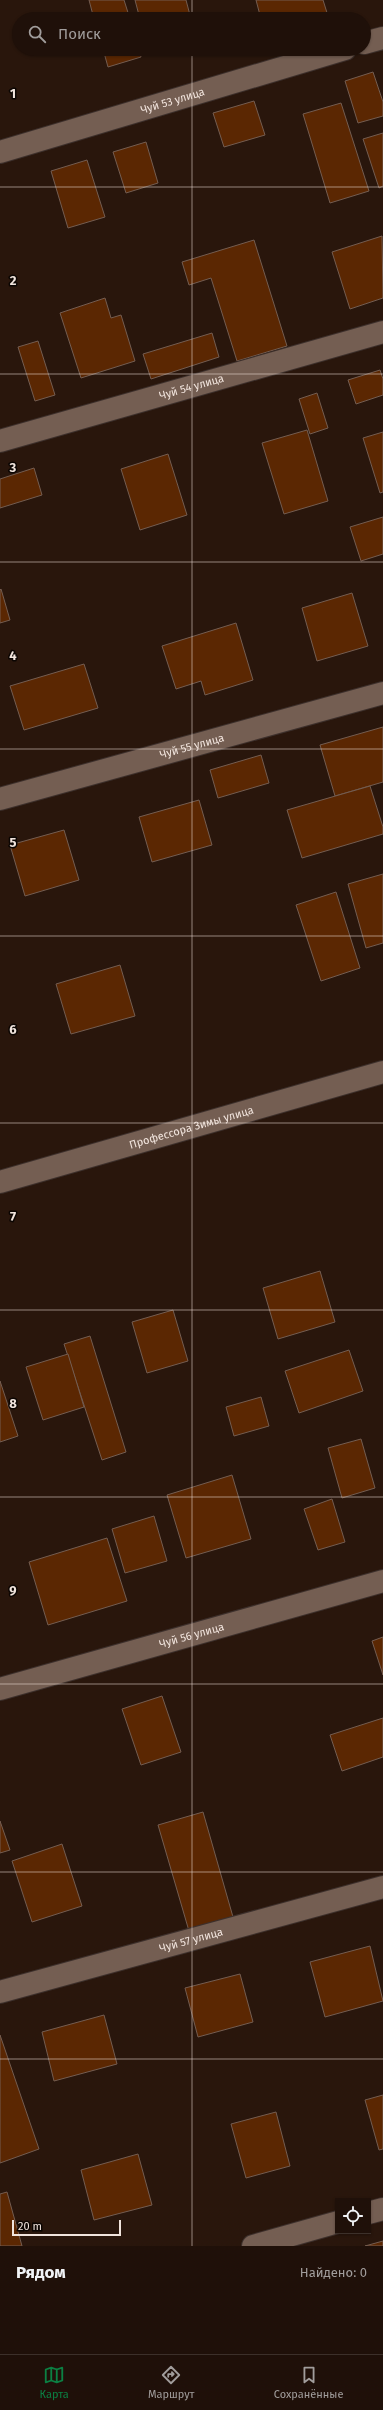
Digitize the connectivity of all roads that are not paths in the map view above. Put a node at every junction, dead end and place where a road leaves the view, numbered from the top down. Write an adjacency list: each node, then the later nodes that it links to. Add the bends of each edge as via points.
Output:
1 (383, 38): 2 (street)
2 (371, 41)
3 (322, 56): 4 (street, Чуй 53 улица)
4 (0, 152)
5 (383, 332): 6 (street, Чуй 54 улица)
6 (0, 441)
7 (383, 693): 8 (street, Чуй 55 улица)
8 (0, 799)
9 (383, 1072): 10 (street, Профессора Зимы улица)
10 (0, 1182)
11 (383, 1581): 12 (street, Чуй 56 улица)
12 (0, 1689)
13 (383, 1887): 14 (street, Чуй 57 улица)
14 (0, 1992)
15 (383, 2209): 16 (street)
16 (371, 2212)
17 (335, 2223): 18 (street)
18 (253, 2246)

